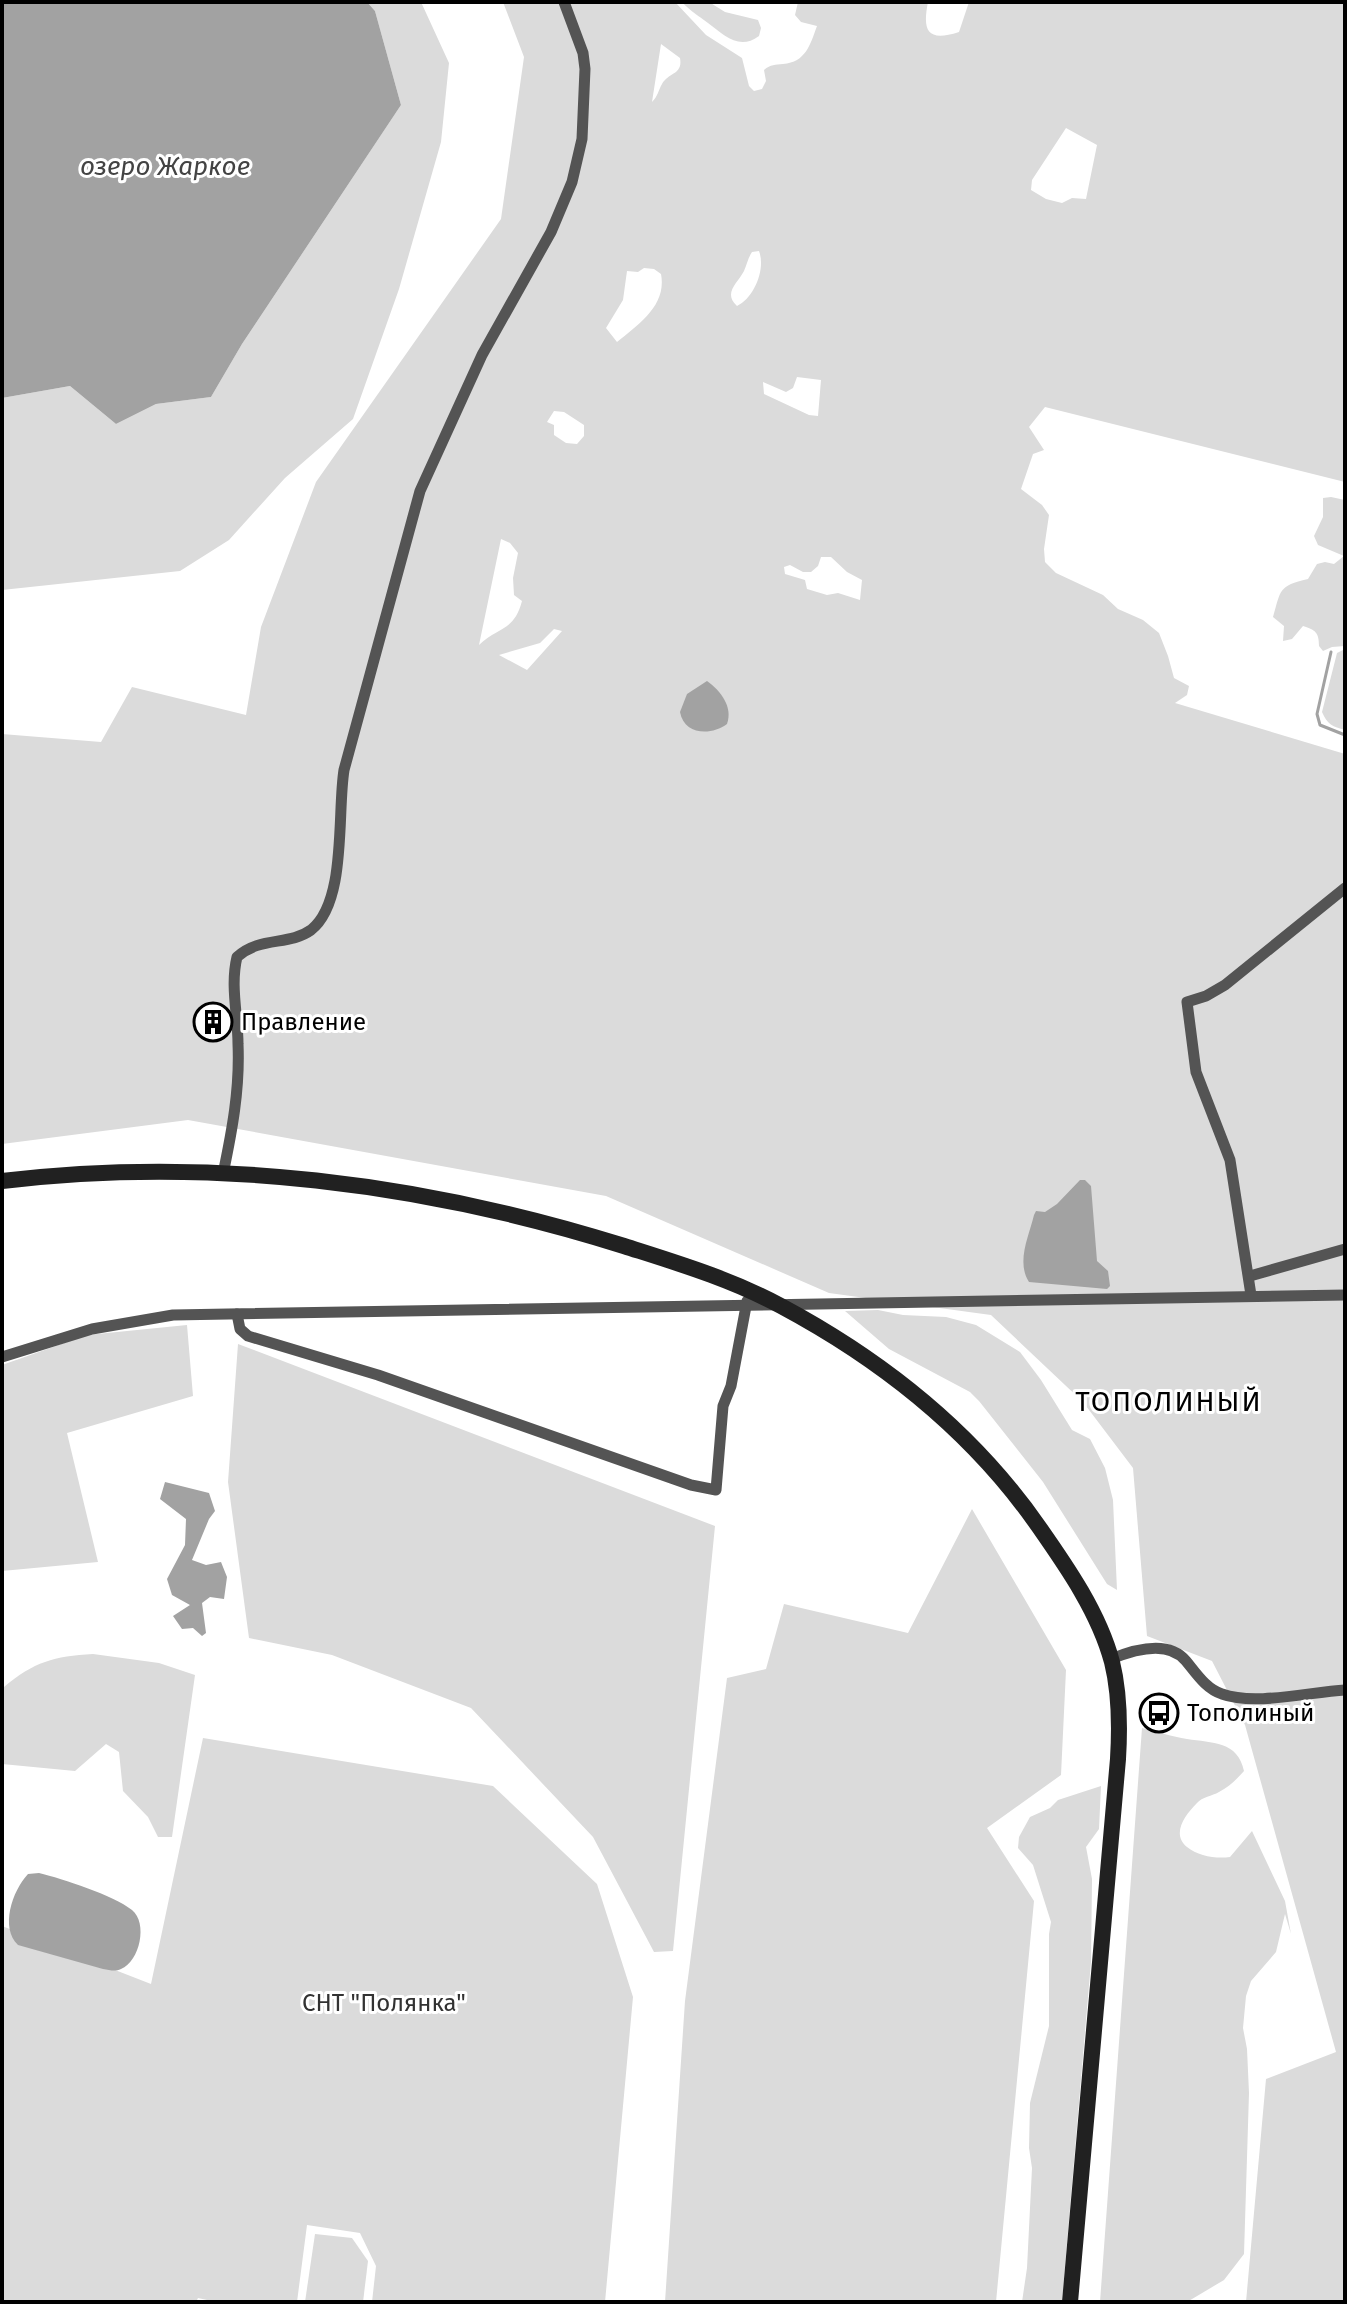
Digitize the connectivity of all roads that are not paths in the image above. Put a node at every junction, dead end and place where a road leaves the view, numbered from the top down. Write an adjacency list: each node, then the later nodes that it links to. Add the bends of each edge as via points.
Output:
1 (564, 2): 3 (street, via 585,69 582,139 572,182 551,232 482,355 420,491 344,770 338,875 331,897 310,930 258,944 237,957 238,1089)
2 (1345, 888): 6 (street, via 1225,985 1187,1002 1196,1072 1230,1160)
3 (223, 1174): 4 (street, via 96,1174); 9 (street, via 325,1181 472,1205 714,1275)
4 (2, 1181)
5 (1345, 1249): 6 (street)
6 (1250, 1276): 7 (street)
7 (1251, 1295): 8 (street); 10 (street)
8 (1345, 1295)
9 (748, 1298): 10 (street); 11 (street); 11 (street, via 723,1406 716,1490 248,1336 240,1329)
10 (780, 1305): 13 (street, via 896,1379 971,1444 1055,1550 1090,1609)
11 (237, 1314): 12 (street, via 126,1322)
12 (2, 1357)
13 (1111, 1659): 14 (street, via 1131,1650 1172,1651 1219,1694 1240,1698); 15 (street, via 1120,1721 1118,1759)
14 (1345, 1690)
15 (1070, 2302)

